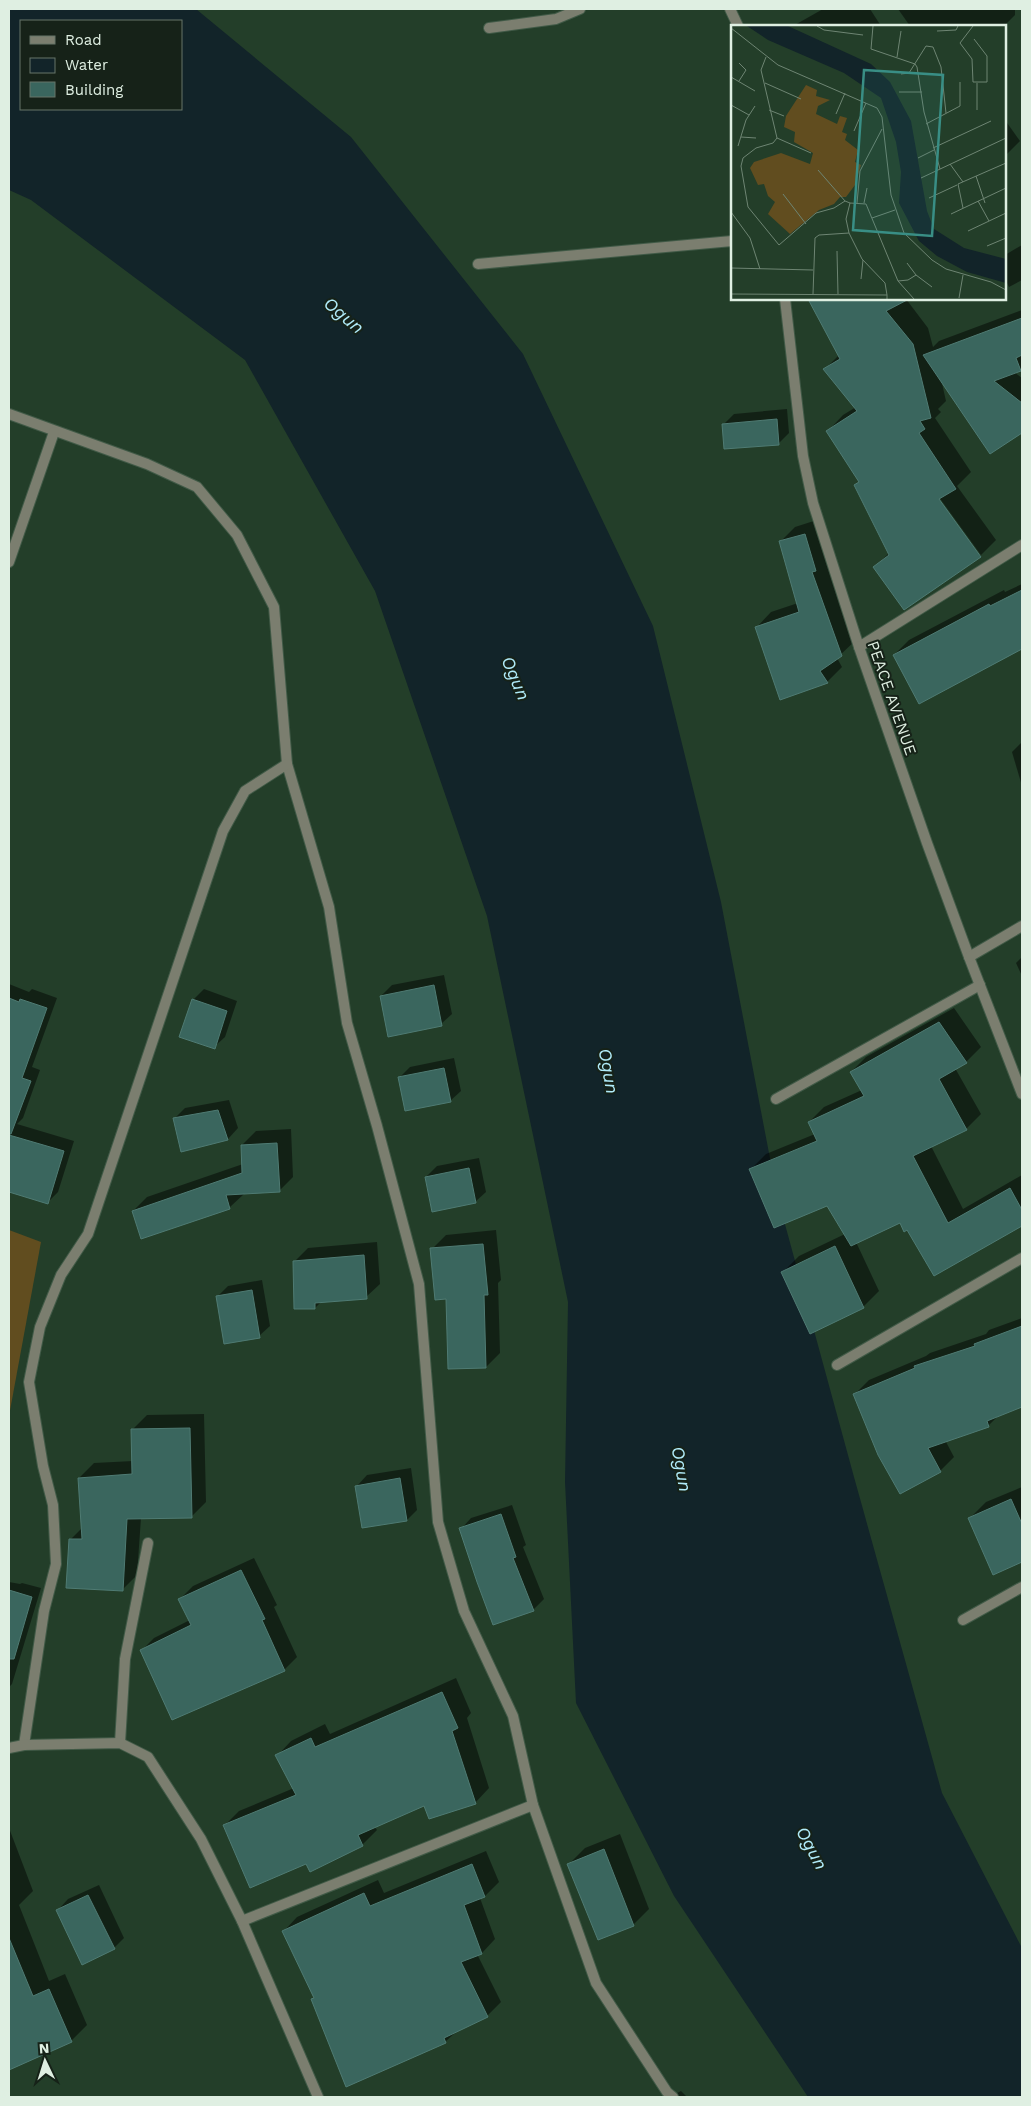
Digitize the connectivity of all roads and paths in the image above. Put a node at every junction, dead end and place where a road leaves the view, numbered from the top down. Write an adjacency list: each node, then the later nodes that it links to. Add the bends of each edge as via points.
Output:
1 (580, 9): 4 (street, via 556,19)
2 (730, 9): 3 (street)
3 (738, 25)
4 (489, 28)
5 (731, 240): 6 (street)
6 (478, 264)
7 (785, 300): 12 (street, PEACE AVENUE, via 803,456 813,503)
8 (9, 414): 9 (street)
9 (54, 432): 11 (street); 13 (street, via 147,464 197,487 237,535 274,607)
10 (1022, 545): 12 (street)
11 (9, 562)
12 (859, 647): 15 (street, PEACE AVENUE)
13 (287, 764): 25 (street, via 245,791 223,830 88,1234 61,1275 40,1328 29,1382 53,1505 56,1564 44,1611); 27 (street, via 328,907 347,1023 419,1284 438,1522 464,1611 513,1716)
14 (1022, 926): 15 (street)
15 (969, 957): 16 (street, PEACE AVENUE)
16 (980, 985): 17 (street, PEACE AVENUE); 18 (street)
17 (1022, 1094)
18 (776, 1100)
19 (1022, 1258): 20 (street)
20 (837, 1365)
21 (148, 1543): 24 (street, via 125,1659)
22 (1022, 1587): 23 (street)
23 (963, 1620)
24 (120, 1743): 25 (street); 28 (street, via 148,1757 201,1839)
25 (24, 1745): 26 (street)
26 (9, 1748)
27 (533, 1805): 28 (street); 30 (street, via 596,1983)
28 (242, 1921): 29 (street)
29 (318, 2097)
30 (673, 2097)

